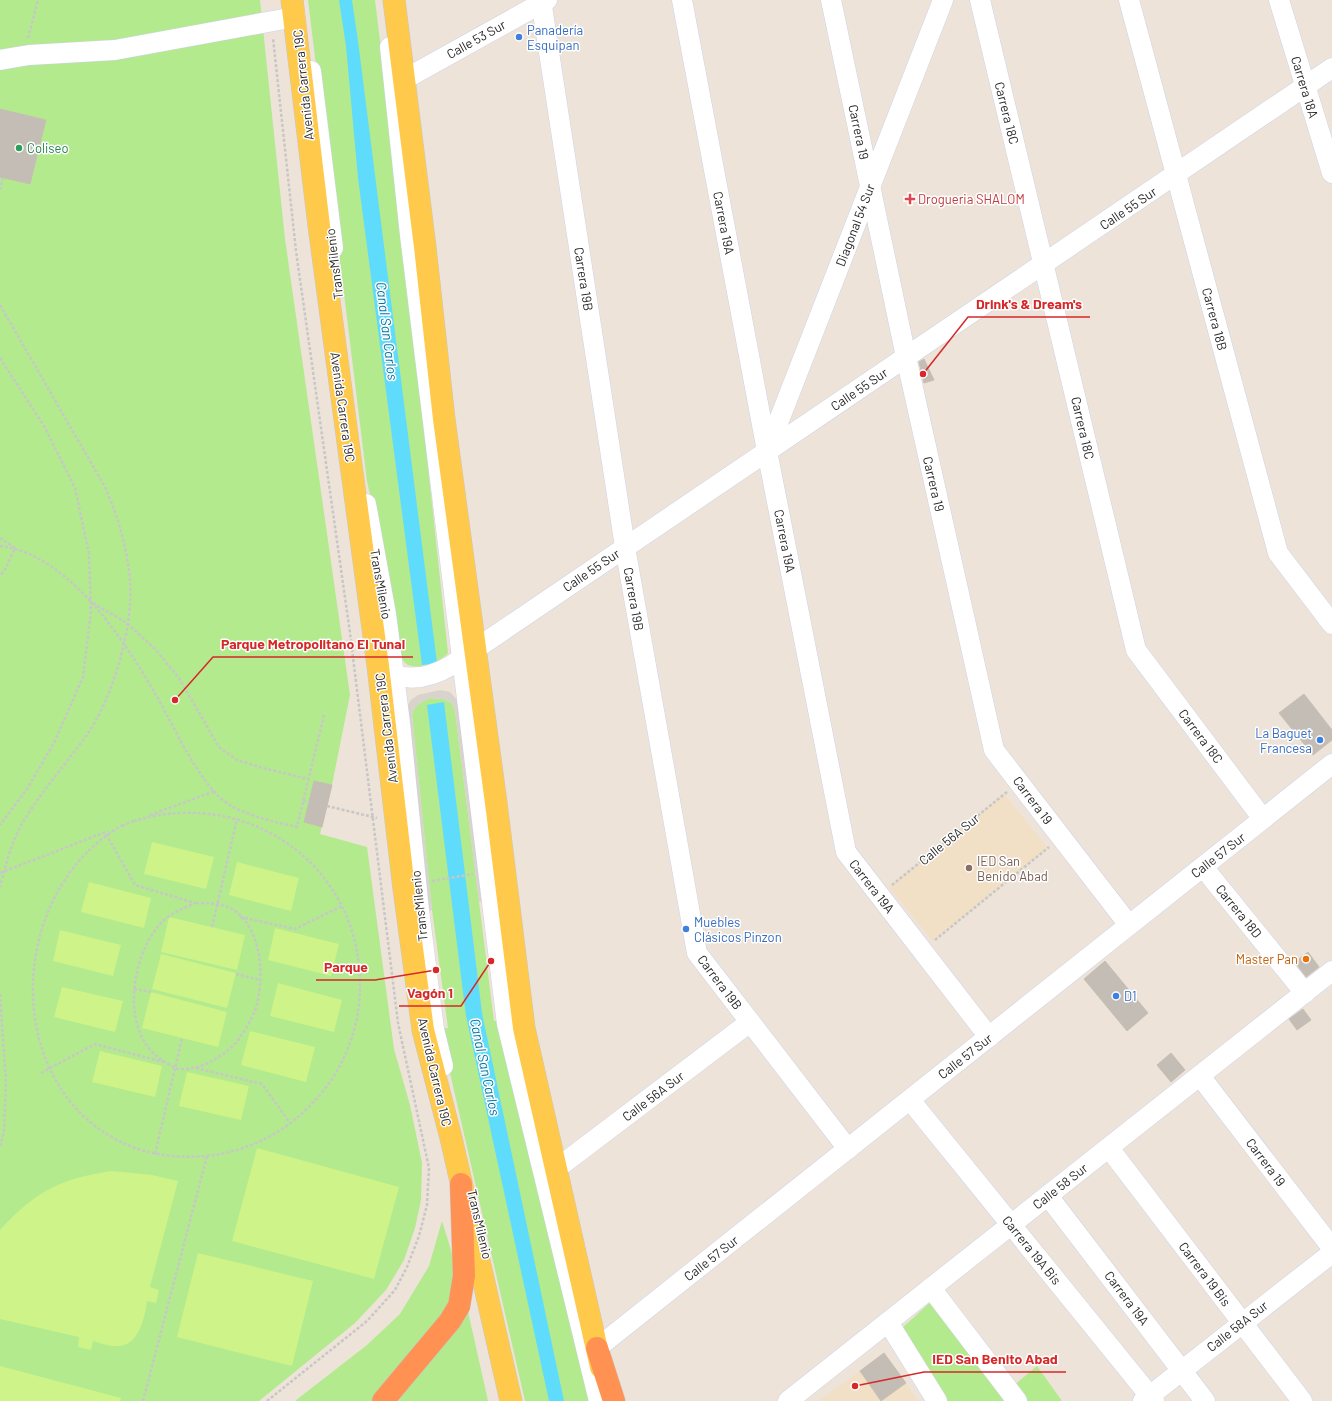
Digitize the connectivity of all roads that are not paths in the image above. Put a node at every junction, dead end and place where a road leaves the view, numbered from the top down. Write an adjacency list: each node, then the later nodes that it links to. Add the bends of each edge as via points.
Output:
1 (384, 0): 23 (street, via 410,235)
2 (394, 0): 13 (main road)
3 (682, 0): 20 (street, Carrera 19A)
4 (831, 0): 17 (street, Carrera 19)
5 (943, 0): 17 (street, Diagonal 54 Sur)
6 (980, 0): 18 (street, Carrera 18C)
7 (1129, 0): 16 (street, Carrera 18B)
8 (1279, 0): 14 (street, Carrera 18A)
9 (543, 1): 13 (street, Calle 53 Sur); 21 (street, Carrera 19B)
10 (296, 6): 11 (street, via 271,21 115,50); 24 (main road, Avenida Carrera 19C, via 319,226)
11 (0, 60)
12 (1332, 68): 14 (street, Calle 55 Sur)
13 (405, 79): 23 (main road)
14 (1305, 86): 15 (street, Carrera 18A); 16 (street, Calle 55 Sur)
15 (1332, 174)
16 (1176, 175): 18 (street, Calle 55 Sur); 22 (street, Carrera 18B, via 1278,553)
17 (870, 186): 19 (street, Carrera 19); 20 (street, Diagonal 54 Sur)
18 (1044, 265): 19 (street, Calle 55 Sur); 26 (street, Carrera 18C, via 1136,650)
19 (906, 358): 20 (street, Calle 55 Sur); 28 (street, Carrera 19, via 994,750)
20 (767, 451): 21 (street, Calle 55 Sur); 32 (street, Carrera 19A, via 846,852)
21 (625, 547): 23 (street, Calle 55 Sur); 31 (street, Carrera 19B, via 696,953)
22 (1332, 624)
23 (469, 654): 24 (street, Calle 55 Sur, via 444,670 426,676 406,678); 37 (main road, via 524,1028); 52 (street, via 508,1024)
24 (386, 670): 38 (main road, Avenida Carrera 19C, via 397,823 423,1030); 51 (street, TransMilenio, via 434,1029)
25 (1332, 764): 26 (street, Calle 57 Sur)
26 (1263, 819): 27 (street, Calle 57 Sur)
27 (1203, 867): 28 (street, Calle 57 Sur); 30 (street, Carrera 18D)
28 (1129, 926): 32 (street, Calle 57 Sur)
29 (1332, 971): 30 (street, Calle 58 Sur)
30 (1304, 993): 33 (street, Calle 58 Sur)
31 (750, 1022): 36 (street, Carrera 19B); 37 (street, Calle 56A Sur)
32 (989, 1037): 34 (street, Calle 57 Sur)
33 (1200, 1076): 35 (street, Calle 58 Sur); 41 (street, Carrera 19)
34 (910, 1100): 36 (street, Calle 57 Sur); 40 (street, Carrera 19A Bis)
35 (1109, 1148): 39 (street, Calle 58 Sur); 45 (street, Carrera 19 Bis)
36 (848, 1149): 46 (street, Calle 57 Sur)
37 (556, 1169): 46 (main road)
38 (461, 1184): 49 (highway, via 464,1276 460,1306); 50 (main road, Avenida Carrera 19C)
39 (1048, 1196): 40 (street, Calle 58 Sur); 47 (street, Carrera 19A)
40 (1011, 1225): 43 (street, Calle 58 Sur); 48 (street, Carrera 19A Bis)
41 (1332, 1248)
42 (1332, 1253): 45 (street, Calle 58A Sur)
43 (931, 1288): 44 (street, Calle 58 Sur); 57 (street)
44 (888, 1322): 55 (street, Calle 58 Sur); 56 (street)
45 (1242, 1322): 47 (street, Calle 58A Sur); 59 (street, Carrera 19 Bis)
46 (598, 1348): 53 (main road); 54 (highway)
47 (1181, 1370): 48 (street, Calle 58A Sur); 58 (street, Carrera 19A)
48 (1149, 1399)
49 (383, 1401)
50 (511, 1401)
51 (521, 1401)
52 (599, 1401)
53 (609, 1401)
54 (614, 1401)
55 (788, 1401)
56 (937, 1401)
57 (1017, 1401)
58 (1205, 1401)
59 (1302, 1401)

